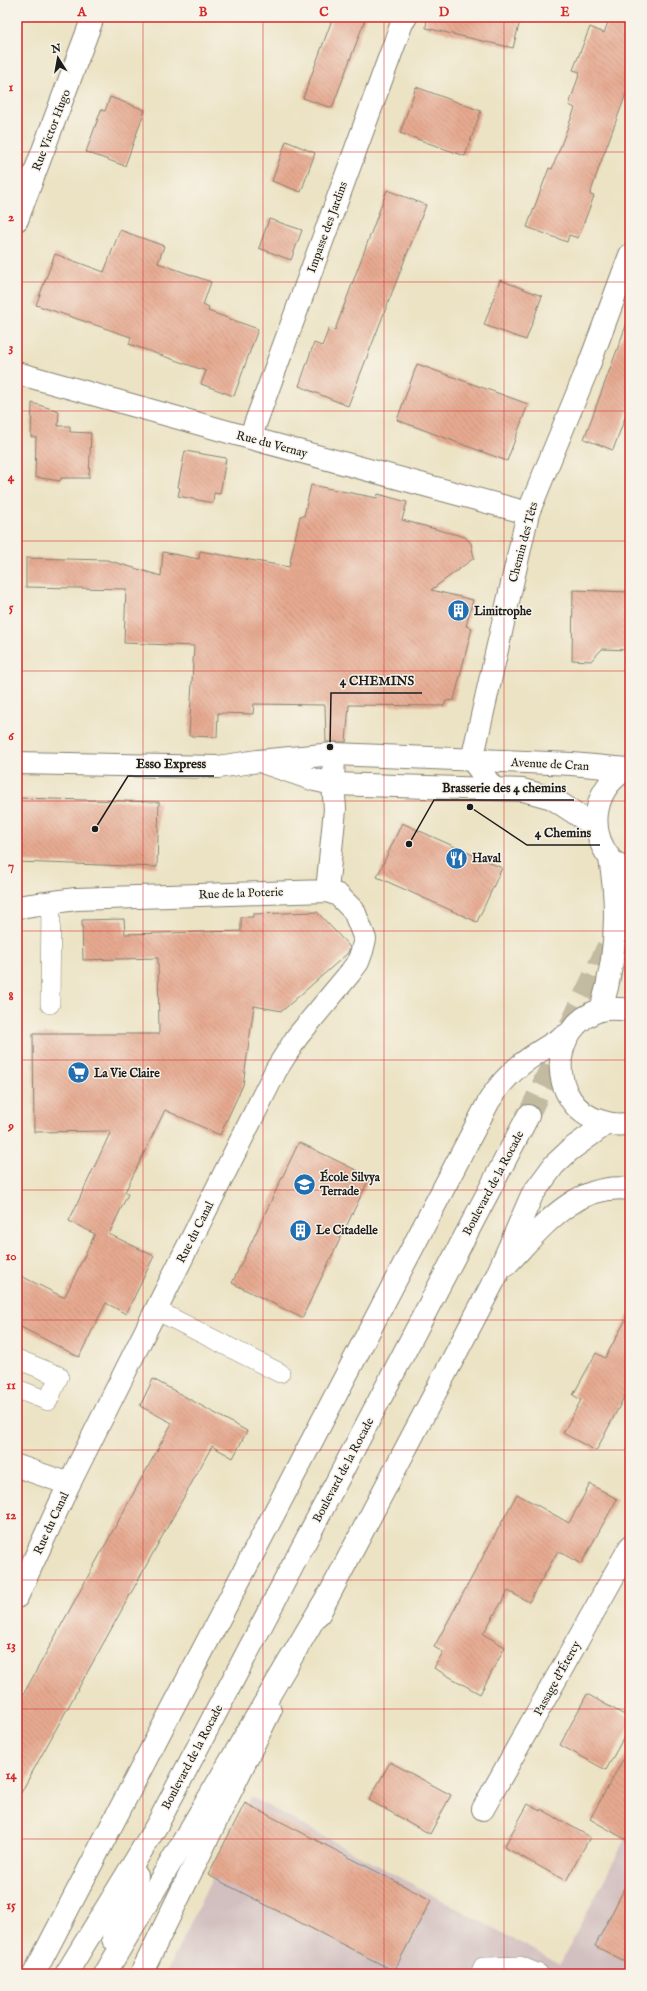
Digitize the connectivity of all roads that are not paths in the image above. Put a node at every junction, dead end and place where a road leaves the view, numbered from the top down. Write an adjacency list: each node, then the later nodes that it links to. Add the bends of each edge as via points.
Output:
1 (93, 17): 3 (main road, Rue Victor Hugo)
2 (406, 17): 6 (main road, Impasse des Jardins)
3 (17, 220)
4 (630, 255): 7 (main road, Chemin des Têts, via 589,365)
5 (17, 373): 6 (main road, Rue du Vernay)
6 (250, 438): 7 (main road, Rue du Vernay)
7 (528, 513): 9 (main road, Chemin des Têts)
8 (334, 754): 9 (main road, Avenue de Cran); 10 (main road, Avenue de Cran); 13 (main road)
9 (472, 760): 12 (main road, Avenue de Cran); 14 (main road)
10 (258, 761): 11 (main road, Avenue de Cran, via 218,768); 13 (main road)
11 (17, 762)
12 (629, 768): 15 (main road, via 609,783 603,793 596,815)
13 (333, 784): 14 (main road); 18 (main road, via 335,810)
14 (493, 788): 15 (main road, via 523,790 552,798)
15 (596, 827): 16 (main road, via 599,839)
16 (610, 859): 17 (main road); 22 (main road, via 615,897 615,935 612,965)
17 (630, 872)
18 (328, 891): 19 (main road, Rue de la Poterie); 29 (main road, Rue du Canal, via 346,902 358,918 365,939 358,962 296,1037 286,1053)
19 (51, 902): 20 (main road, Rue de la Poterie); 21 (lane)
20 (17, 907)
21 (50, 1004)
22 (601, 1010): 23 (main road); 24 (main road, via 583,1019)
23 (630, 1010)
24 (570, 1033): 26 (main road, via 561,1057 560,1073 562,1084 572,1102 588,1116); 40 (main road, via 521,1063 501,1083 489,1102)
25 (528, 1116): 39 (main road, Boulevard de la Rocade)
26 (623, 1125): 28 (main road, via 570,1150 546,1174 527,1204)
27 (630, 1189): 28 (main road, via 598,1190 572,1201)
28 (497, 1275): 37 (main road)
29 (156, 1310): 31 (lane); 34 (main road, Rue du Canal)
30 (17, 1359): 32 (lane, via 59,1376 48,1401)
31 (280, 1373)
32 (17, 1389)
33 (17, 1466): 34 (main road)
34 (69, 1484): 36 (main road, Rue du Canal)
35 (630, 1547): 38 (main road, Passage d'Étercy)
36 (17, 1597)
37 (327, 1598): 43 (main road); 44 (main road)
38 (483, 1809)
39 (157, 1824): 41 (main road, Boulevard de la Rocade); 42 (main road, Boulevard de la Rocade)
40 (34, 1974)
41 (66, 1974)
42 (100, 1974)
43 (105, 1974)
44 (141, 1974)
45 (480, 1974): 46 (lane, via 483,1967 520,1966)
46 (539, 1974)

